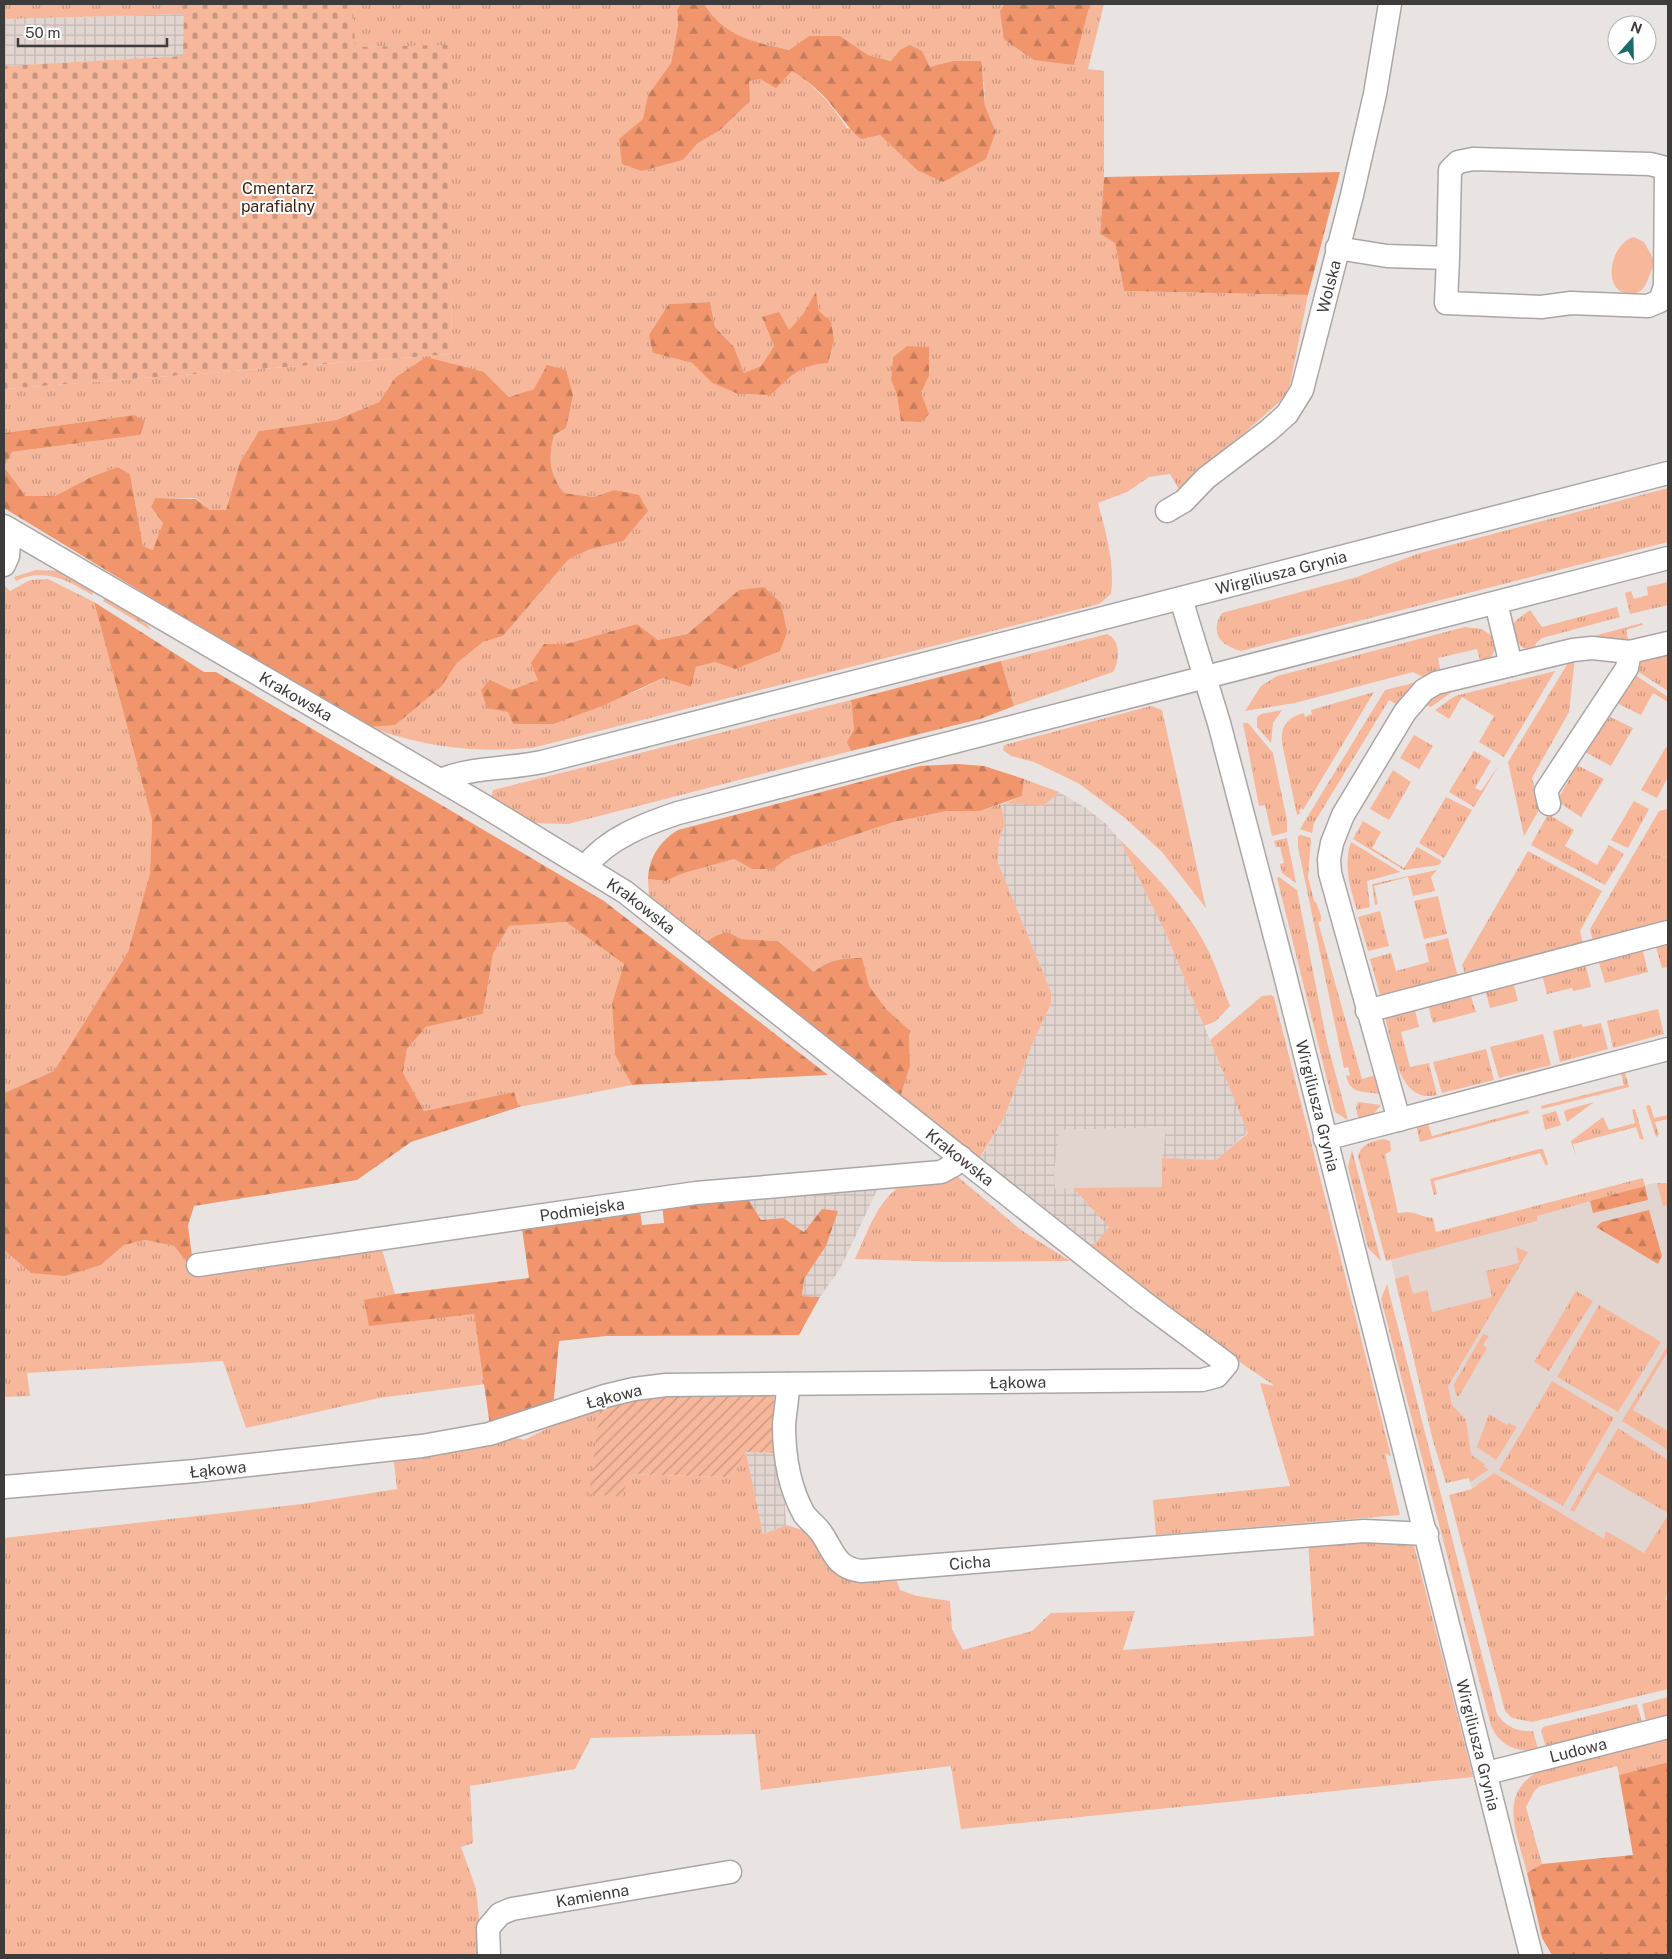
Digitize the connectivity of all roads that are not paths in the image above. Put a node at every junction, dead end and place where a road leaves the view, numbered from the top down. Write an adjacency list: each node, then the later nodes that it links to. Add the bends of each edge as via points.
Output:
1 (1390, 4): 2 (street, Wolska, via 1373,103)
2 (1337, 248): 3 (street, via 1387,256); 5 (street, Wolska, via 1302,390 1287,414 1206,478 1184,501)
3 (1448, 258): 3 (street, via 1450,170 1458,162 1650,164 1666,168 1665,286 1660,301 1648,306 1571,303 1541,307 1446,302)
4 (1668, 473): 9 (street, Wirgiliusza Grynia)
5 (1167, 511)
6 (6, 530): 8 (street, via 8,556); 15 (street, Krakowska)
7 (1668, 558): 10 (street)
8 (4, 565)
9 (1181, 599): 14 (street, Wirgiliusza Grynia); 15 (street, Wirgiliusza Grynia, via 534,764 461,773)
10 (1496, 603): 13 (street); 14 (street)
11 (1668, 643): 12 (street)
12 (1630, 652): 13 (street, via 1581,648); 16 (street, via 1627,668 1546,791)
13 (1511, 665): 19 (street, via 1436,683 1424,690 1405,712 1336,831 1329,859 1330,873)
14 (1206, 677): 17 (street, via 657,820 602,849); 22 (street, Wirgiliusza Grynia)
15 (441, 780): 17 (street, Krakowska)
16 (1549, 804)
17 (586, 866): 23 (street, Krakowska, via 625,892)
18 (1668, 932): 19 (street)
19 (1367, 1011): 21 (street)
20 (1668, 1049): 21 (street)
21 (1399, 1120): 22 (street)
22 (1325, 1139): 28 (street, Wirgiliusza Grynia)
23 (961, 1157): 24 (street, Podmiejska, via 941,1172 696,1193); 25 (street, Krakowska)
24 (198, 1265)
25 (1227, 1364): 26 (street, Łąkowa, via 1217,1376 1202,1380)
26 (788, 1384): 27 (street, Łąkowa, via 666,1385 634,1389 488,1434 422,1446 204,1470); 28 (street, Cicha, via 784,1424 791,1486 805,1515 821,1533 834,1556 848,1569 861,1571 1364,1530)
27 (4, 1487)
28 (1427, 1534): 30 (street, Wirgiliusza Grynia)
29 (1668, 1726): 30 (street, Ludowa)
30 (1487, 1773): 33 (street, Wirgiliusza Grynia)
31 (730, 1872): 32 (street, Kamienna, via 512,1909 500,1914 488,1928)
32 (489, 1955)
33 (1531, 1955)

